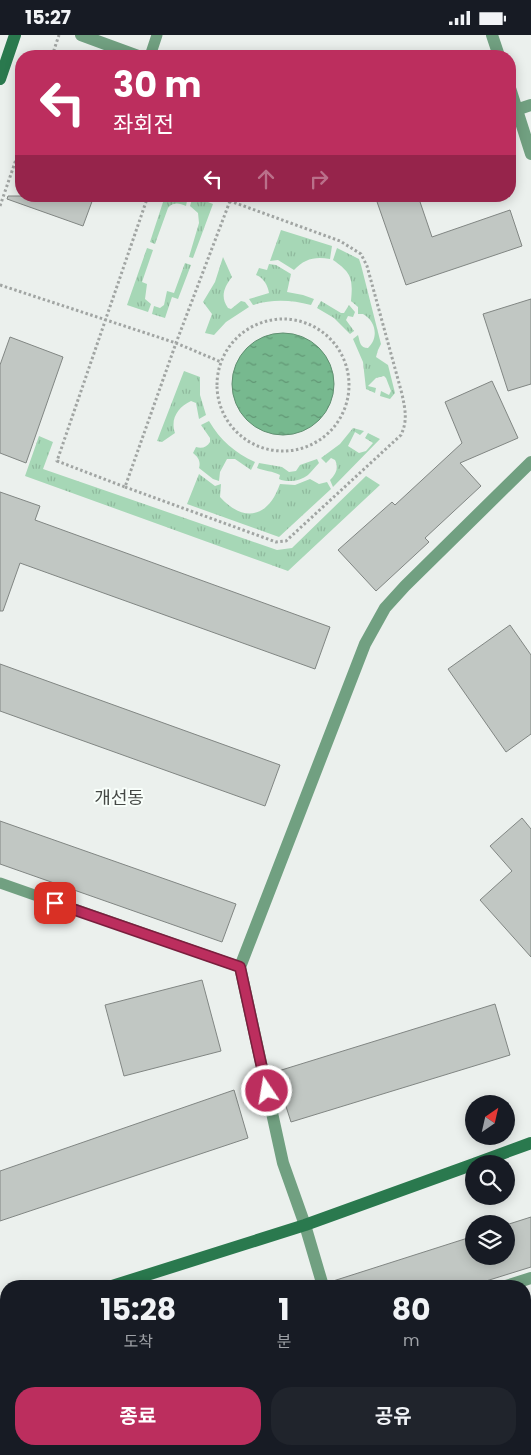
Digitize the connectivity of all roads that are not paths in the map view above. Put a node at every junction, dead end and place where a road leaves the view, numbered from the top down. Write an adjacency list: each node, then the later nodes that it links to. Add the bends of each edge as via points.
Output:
1 (15, 35): 8 (main road)
2 (81, 35): 5 (street)
3 (157, 35): 6 (lane)
4 (492, 35): 7 (street)
5 (122, 50)
6 (152, 50)
7 (497, 50)
8 (4, 52): 9 (main road)
9 (0, 79)
10 (531, 105): 11 (street)
11 (516, 110)
12 (516, 116): 13 (street)
13 (531, 155)
14 (531, 462): 16 (street, via 385,608 366,644)
15 (0, 883): 16 (lane)
16 (240, 967): 20 (street, via 283,1163)
17 (531, 1143): 18 (main road)
18 (498, 1155)
19 (465, 1167): 20 (main road)
20 (305, 1225): 21 (main road); 22 (street)
21 (131, 1280)
22 (321, 1280)

